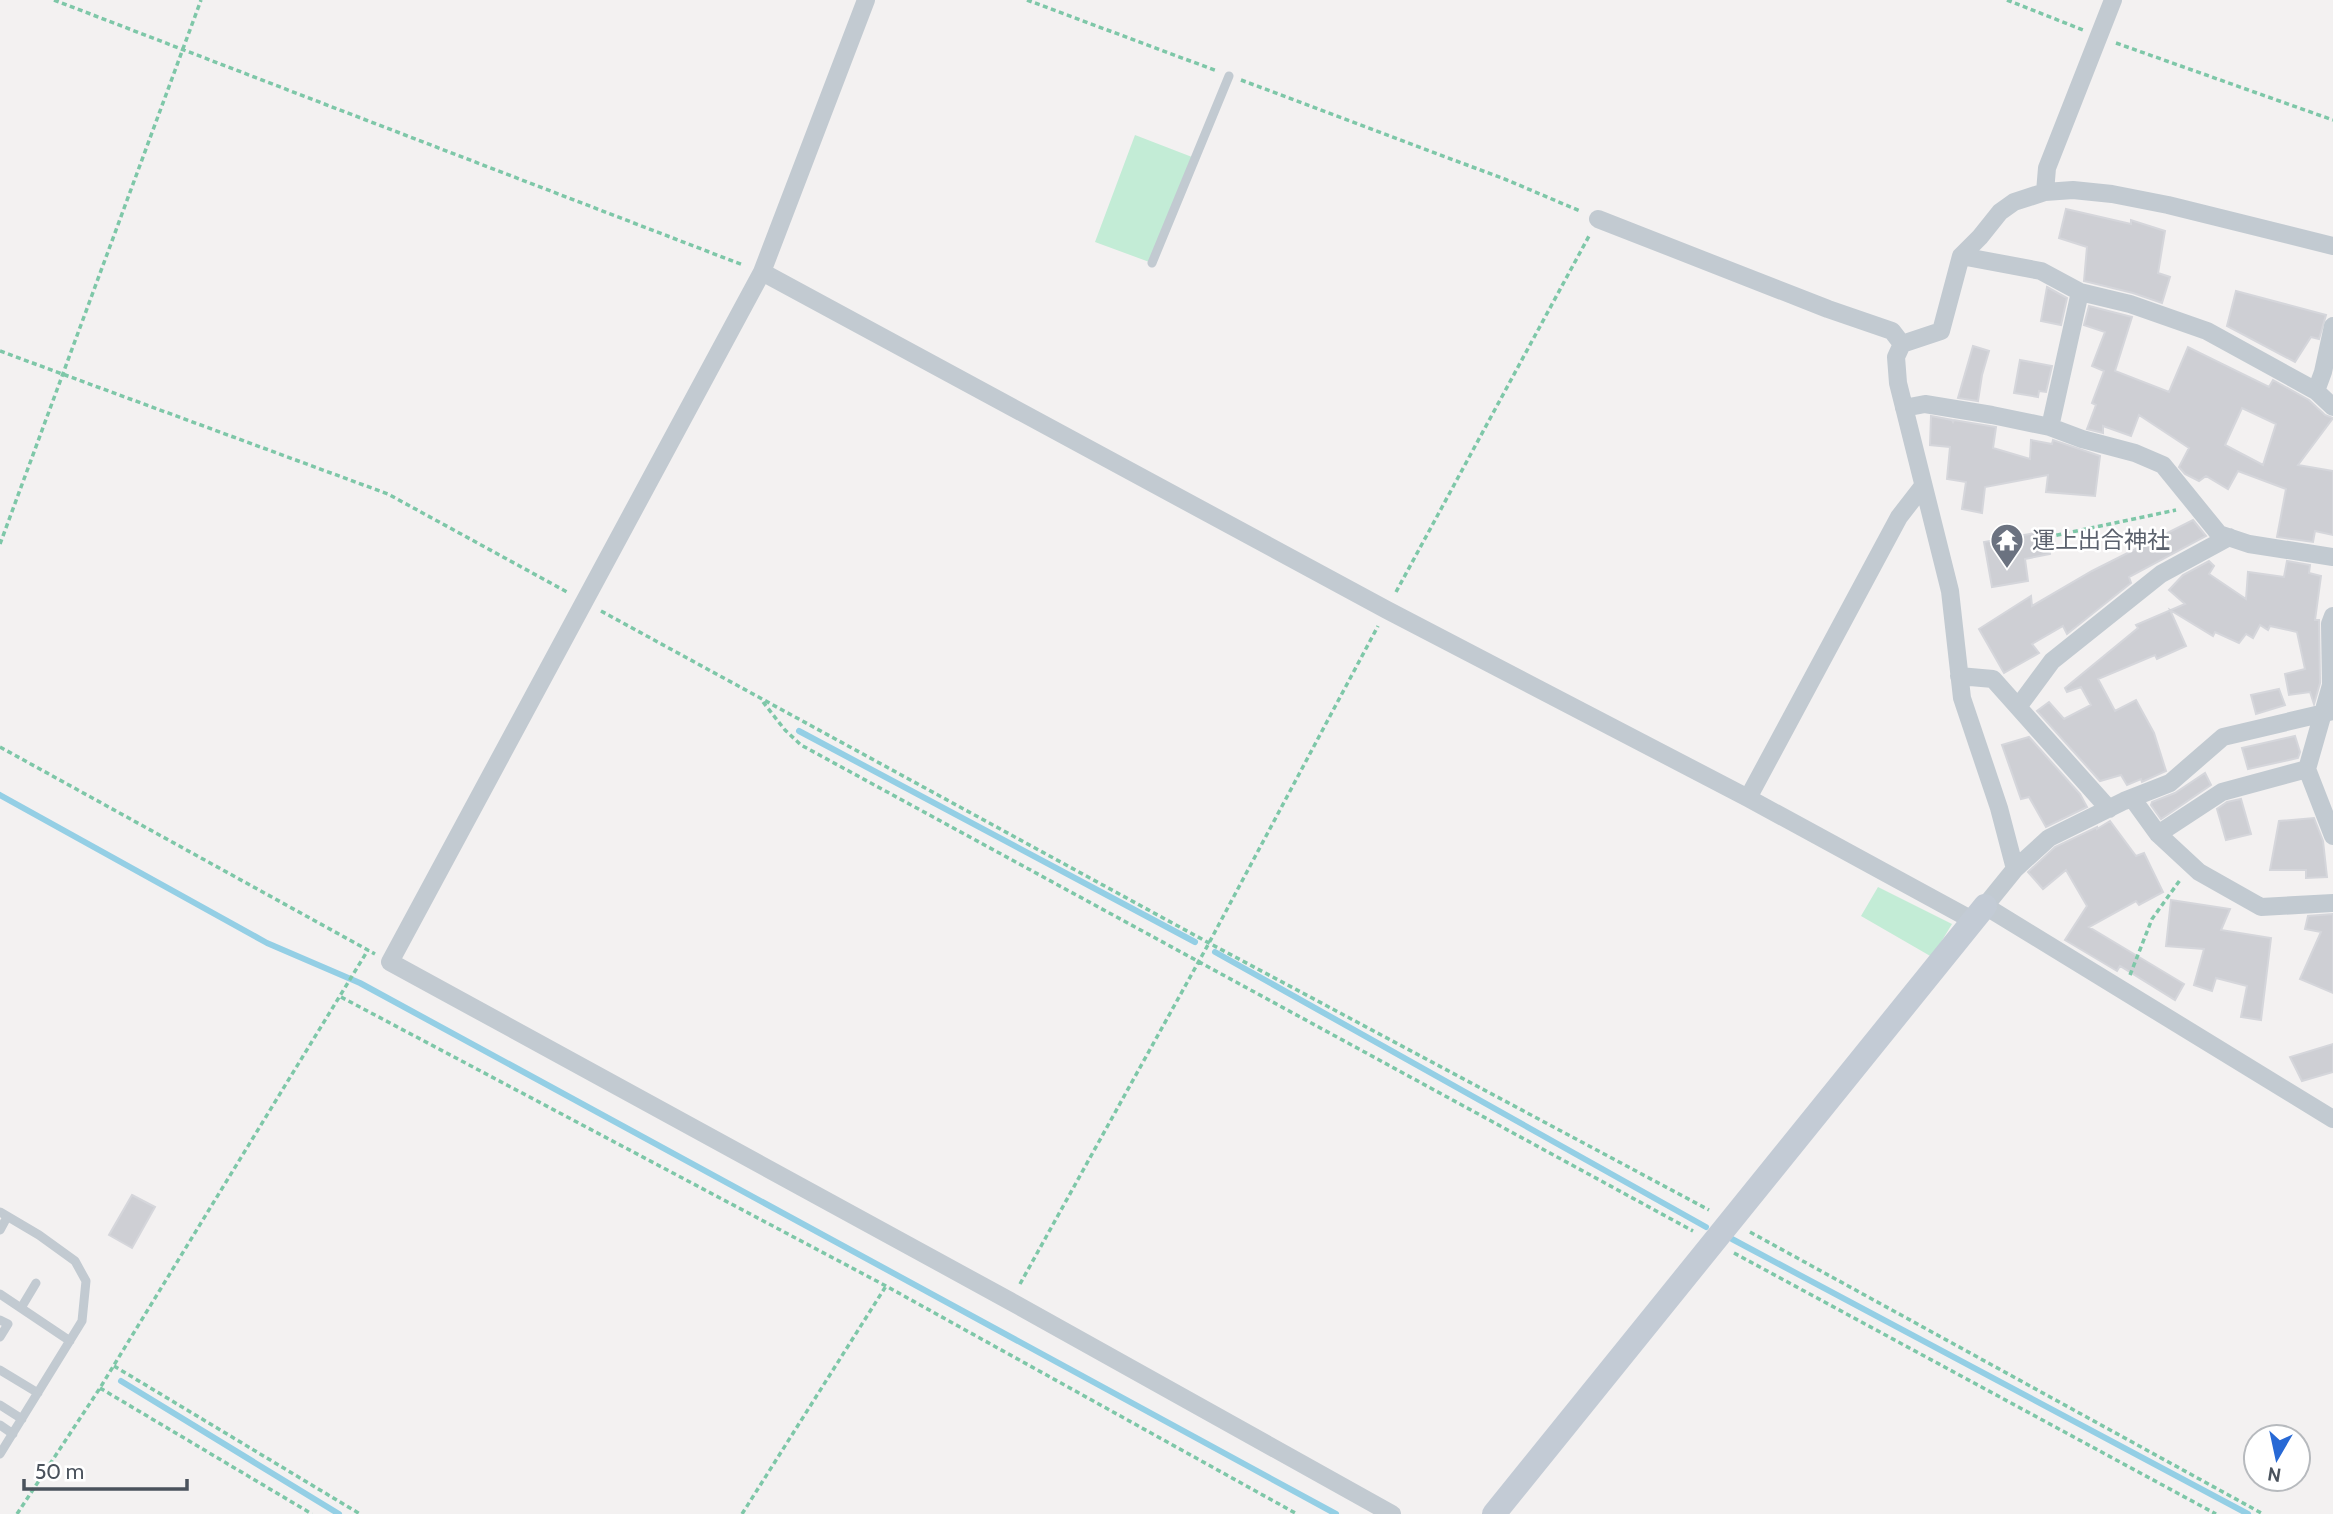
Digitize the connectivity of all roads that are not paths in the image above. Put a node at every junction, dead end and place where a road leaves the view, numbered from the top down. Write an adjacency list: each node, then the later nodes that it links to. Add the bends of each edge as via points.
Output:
1 (866, 0): 9 (street)
2 (2113, 0): 4 (street, via 2047,168)
3 (1229, 76): 8 (lane)
4 (2045, 192): 6 (street, via 2073,190 2146,200); 7 (street, via 2000,212)
5 (1598, 219): 12 (street, via 1892,331)
6 (2333, 246)
7 (1961, 256): 10 (street, via 2041,271); 12 (street, via 1941,331)
8 (1152, 263)
9 (762, 272): 25 (street, via 1387,610); 49 (street, via 390,962)
10 (2080, 292): 13 (street, via 2207,331); 16 (street)
11 (2333, 326): 13 (street)
12 (1902, 344): 15 (street, via 1896,356)
13 (2316, 391): 14 (street)
14 (2333, 407)
15 (1904, 408): 16 (street, via 1924,404); 17 (street)
16 (2050, 427): 18 (street, via 2162,465 2219,534)
17 (1923, 486): 21 (street, via 1950,591); 25 (street, via 1899,517)
18 (2229, 537): 19 (street); 22 (street, via 2161,574 2052,661)
19 (2333, 556)
20 (2333, 616): 23 (street)
21 (1959, 676): 22 (street, via 1993,679); 30 (street)
22 (2018, 707): 27 (street)
23 (2328, 712): 24 (street); 26 (street, via 2223,737 2170,783)
24 (2306, 769): 28 (street, via 2222,792); 29 (street)
25 (1748, 798): 32 (street)
26 (2132, 798): 27 (street); 28 (street)
27 (2109, 808): 30 (street, via 2049,838)
28 (2158, 834): 31 (street, via 2199,872 2261,907)
29 (2333, 836)
30 (2015, 869): 32 (street)
31 (2333, 903)
32 (1978, 913): 33 (street, via 2123,993); 50 (street)
33 (2333, 1119)
34 (4, 1215): 35 (lane); 41 (lane, via 75,1261 86,1281 82,1321)
35 (0, 1230)
36 (36, 1283): 38 (lane)
37 (0, 1294): 38 (lane)
38 (21, 1308): 41 (lane)
39 (0, 1320): 40 (lane, via 8,1324)
40 (0, 1337)
41 (70, 1340): 43 (lane)
42 (0, 1370): 43 (lane)
43 (38, 1393): 45 (lane)
44 (0, 1405): 45 (lane)
45 (22, 1419): 47 (lane)
46 (0, 1425): 47 (lane)
47 (13, 1434): 48 (lane)
48 (0, 1454)
49 (1392, 1514)
50 (1494, 1514)

